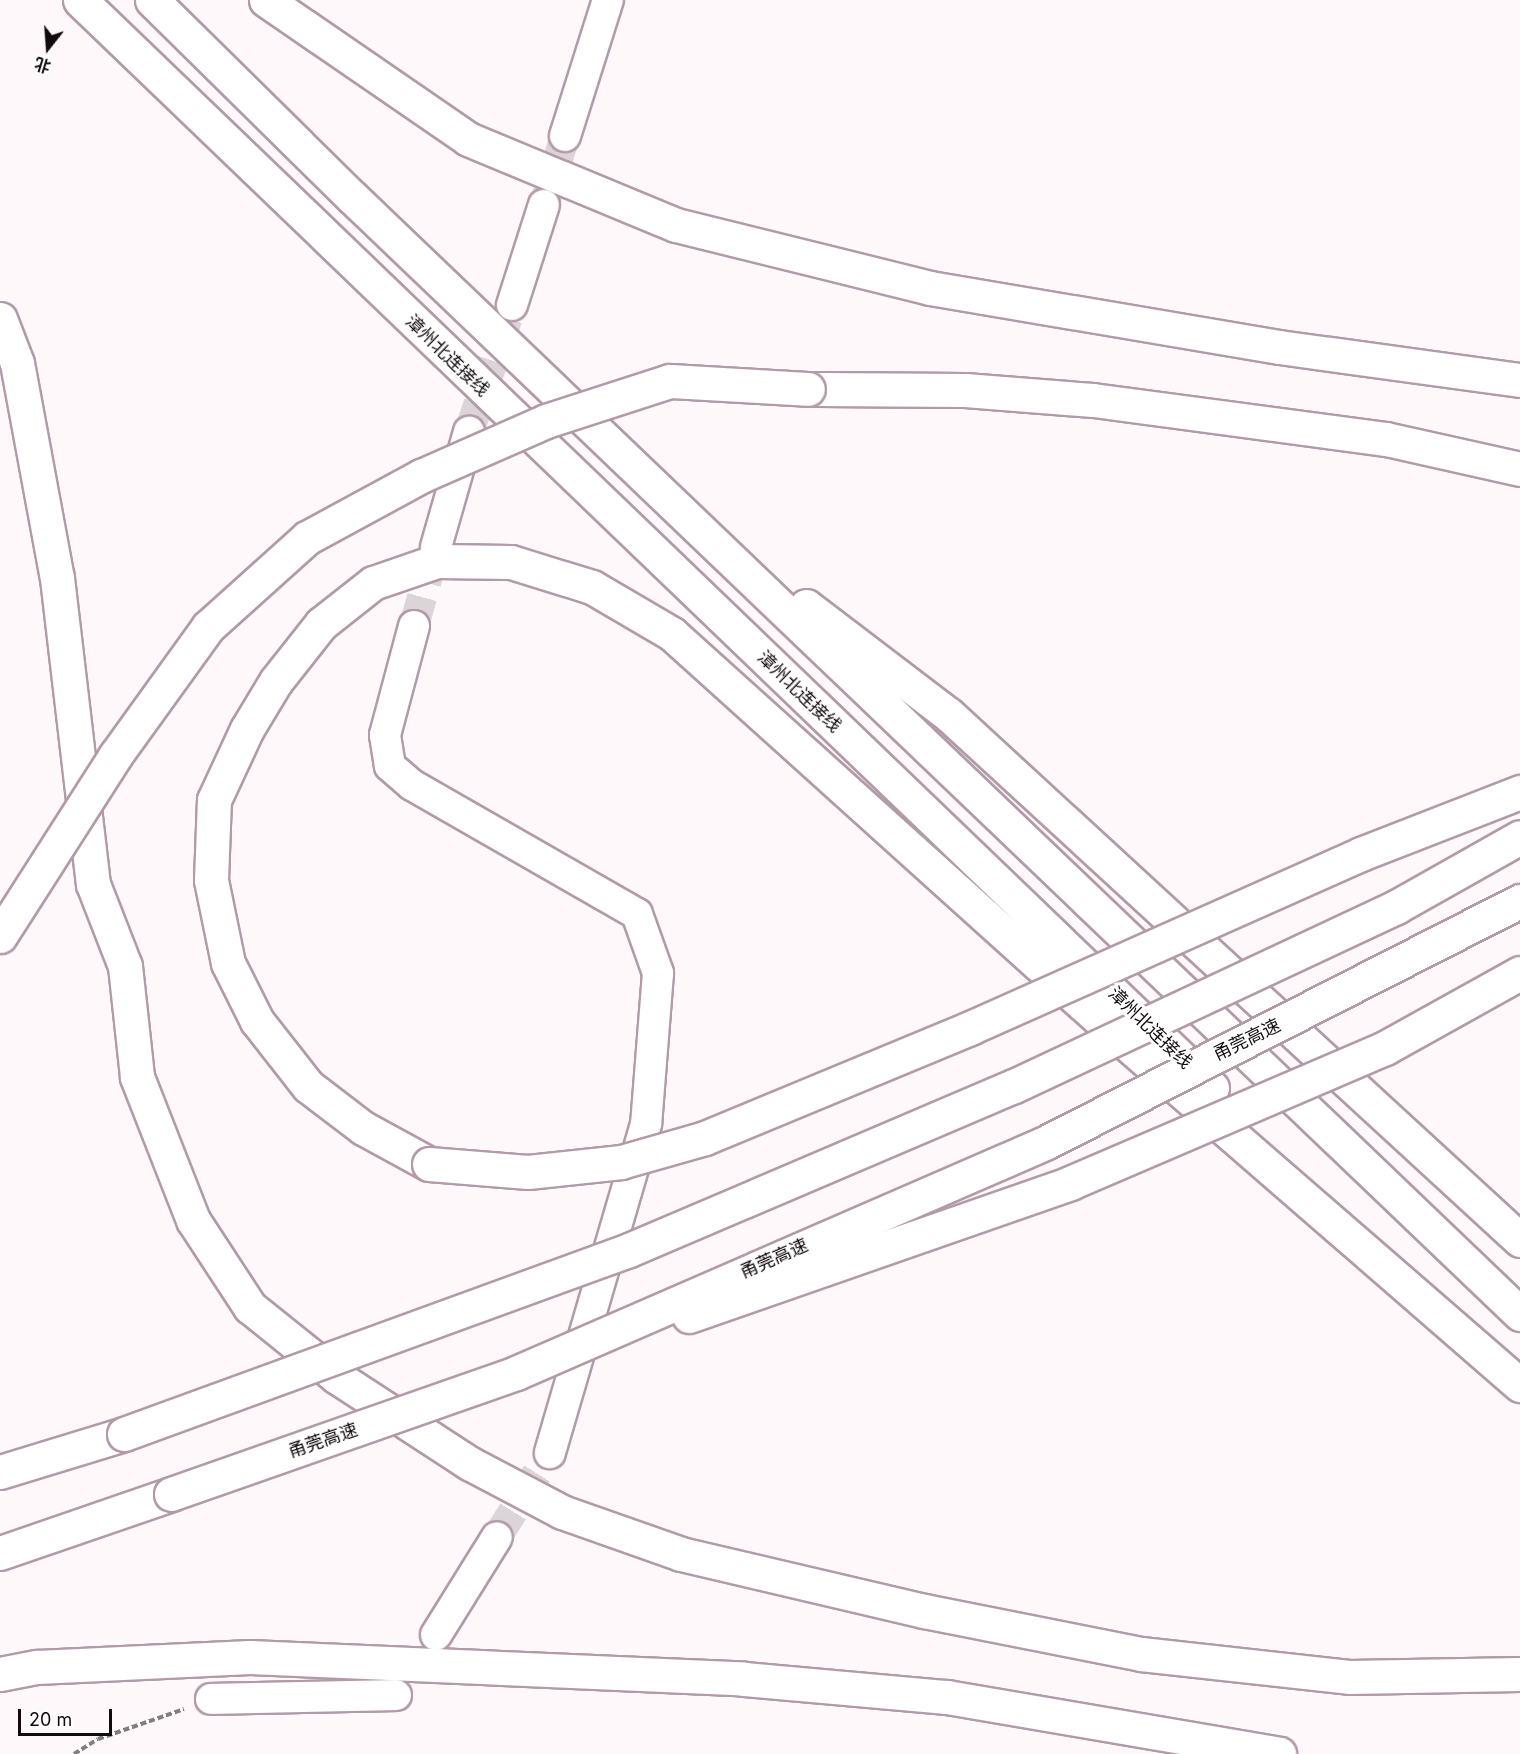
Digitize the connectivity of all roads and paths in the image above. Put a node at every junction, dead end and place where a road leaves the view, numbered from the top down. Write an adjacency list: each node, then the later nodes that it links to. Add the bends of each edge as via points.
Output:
1 (80, 0): 23 (highway, 漳州北连接线)
2 (152, 0): 12 (highway)
3 (266, 0): 9 (highway, via 468,139 676,225 930,288 1279,347)
4 (608, 0): 5 (street)
5 (565, 136)
6 (544, 205): 7 (street)
7 (512, 305)
8 (0, 319): 30 (highway, via 17,363 57,578 93,884 125,966 137,1077 193,1220 250,1307 336,1377 469,1463 562,1512 681,1554 924,1611 1142,1654 1349,1677)
9 (1520, 380)
10 (469, 432): 13 (street)
11 (1520, 469): 18 (highway, bridge, via 1386,439 1093,400 965,390 808,389 670,381 546,421 422,476 307,538 208,627 115,756)
12 (680, 510): 20 (highway, via 948,714); 21 (highway)
13 (436, 547)
14 (414, 626): 24 (street, via 386,735 390,766 412,785 637,914 658,973 645,1124)
15 (1520, 792): 23 (highway, bridge, via 1361,854 970,1028 705,1138 621,1162 528,1172 429,1164 363,1128 308,1086 257,1021 228,963 211,880 214,800 247,729 276,681 330,617 373,583 437,561 511,562 592,587 672,634 1126,1043)
16 (1520, 837): 25 (highway, bridge, via 1396,907 948,1115 630,1251 124,1434)
17 (1520, 901): 22 (highway, 甬莞高速, bridge, via 1045,1143)
18 (0, 936)
19 (1520, 973): 22 (highway, bridge, via 1385,1048 1070,1183 818,1274)
20 (1520, 1240)
21 (1520, 1314)
22 (516, 1373): 27 (highway, 甬莞高速, bridge)
23 (1520, 1384)
24 (550, 1453)
25 (0, 1472)
26 (497, 1537): 28 (street)
27 (0, 1553)
28 (436, 1635)
29 (0, 1674): 34 (highway, via 37,1667 250,1657 744,1679 947,1696)
30 (1520, 1674)
31 (396, 1695): 32 (street)
32 (211, 1699): 33 (path, via 98,1738)
33 (74, 1754)
34 (1279, 1754)

